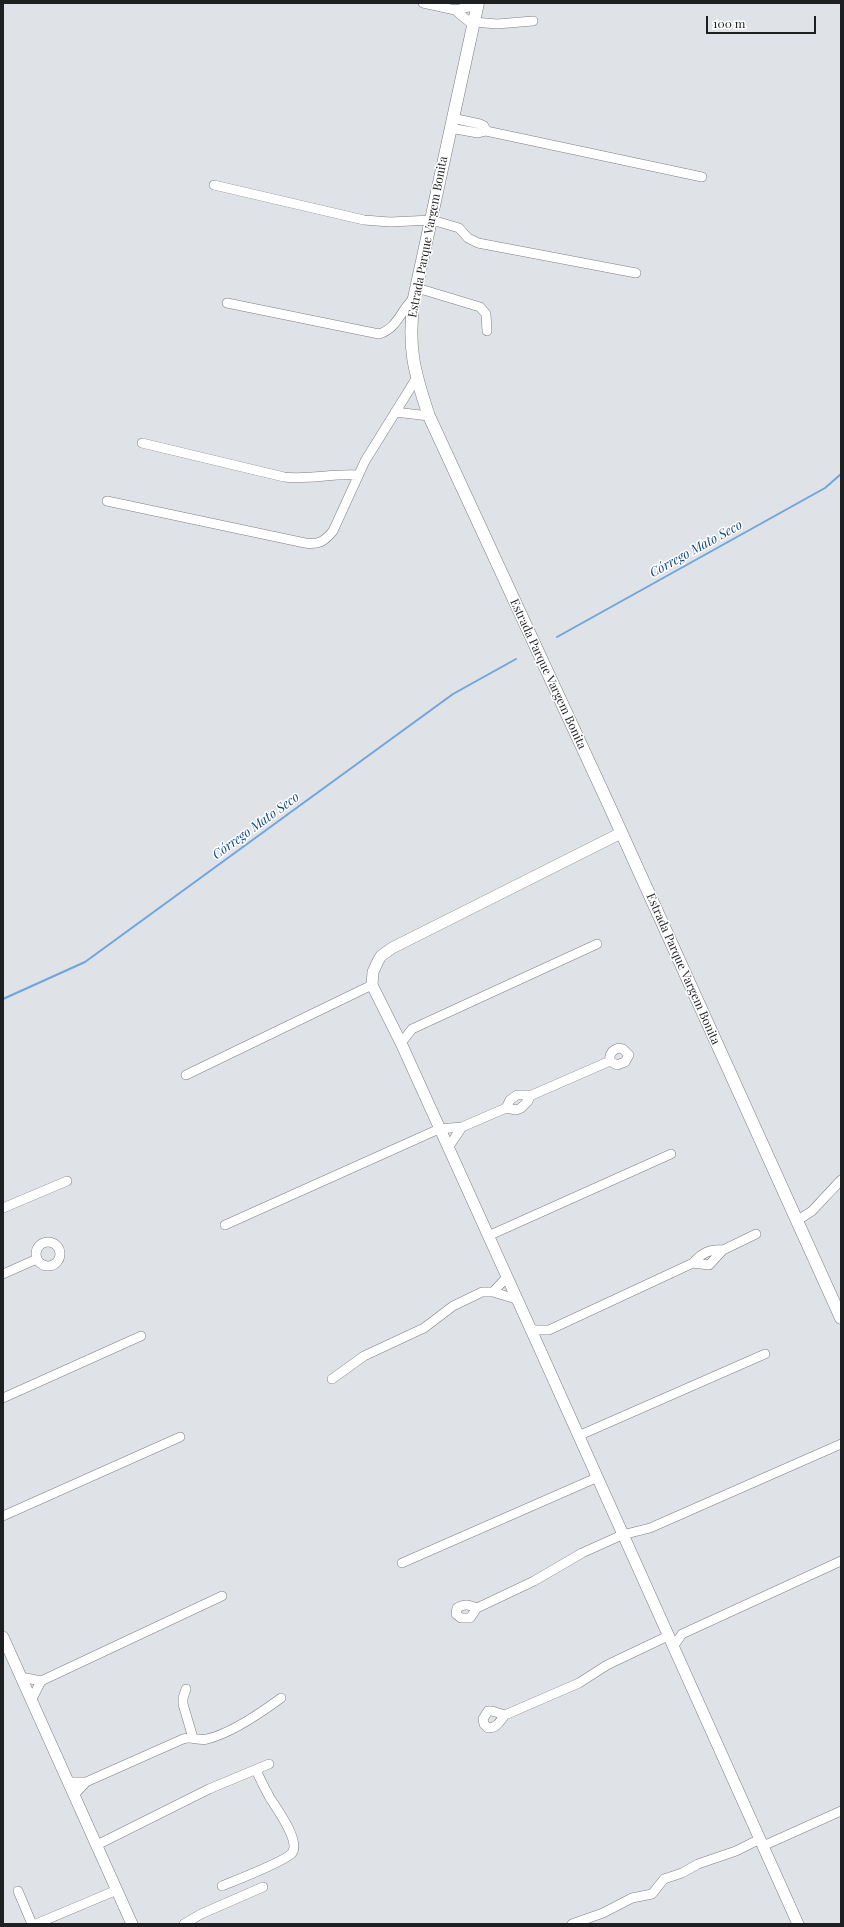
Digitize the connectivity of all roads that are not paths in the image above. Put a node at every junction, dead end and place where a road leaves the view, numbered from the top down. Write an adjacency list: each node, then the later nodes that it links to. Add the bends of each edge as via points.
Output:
1 (423, 3): 3 (street)
2 (478, 4): 3 (street); 5 (main road, Estrada Parque Vargem Bonita)
3 (455, 10): 5 (street)
4 (533, 21): 5 (street)
5 (474, 24): 6 (main road, Estrada Parque Vargem Bonita)
6 (451, 123): 7 (street, via 478,133 486,131); 9 (main road, Estrada Parque Vargem Bonita)
7 (702, 177)
8 (214, 186): 9 (street, via 364,220)
9 (432, 220): 10 (street, via 459,228 468,238 478,243); 11 (main road, Estrada Parque Vargem Bonita)
10 (636, 273)
11 (415, 293): 12 (street, via 391,329 379,334); 13 (street, via 480,306 486,314); 14 (main road, Estrada Parque Vargem Bonita, via 410,342)
12 (227, 303)
13 (487, 331)
14 (416, 379): 15 (street); 16 (main road, Estrada Parque Vargem Bonita)
15 (395, 412): 16 (street); 18 (street)
16 (429, 416): 20 (main road, Estrada Parque Vargem Bonita)
17 (142, 443): 18 (street, via 284,477)
18 (358, 475): 19 (street, via 333,531 326,539 316,544)
19 (107, 501)
20 (621, 833): 22 (street, via 392,948 378,961 373,972); 37 (main road, Estrada Parque Vargem Bonita)
21 (597, 944): 24 (street)
22 (372, 984): 23 (street); 27 (street)
23 (393, 1028): 24 (street); 25 (street)
24 (412, 1029): 25 (street)
25 (400, 1043): 31 (street)
26 (610, 1061): 28 (street)
27 (186, 1074)
28 (530, 1096): 29 (street, via 521,1094 513,1097); 29 (street, via 521,1108)
29 (506, 1108): 30 (street)
30 (462, 1126): 31 (street); 32 (street)
31 (439, 1128): 32 (street); 38 (street)
32 (448, 1148): 40 (street)
33 (671, 1154): 40 (street)
34 (66, 1181): 36 (street)
35 (840, 1184): 37 (street, via 812,1211)
36 (3, 1208)
37 (798, 1220): 48 (main road, Estrada Parque Vargem Bonita)
38 (225, 1225)
39 (756, 1234): 41 (street)
40 (488, 1236): 45 (street)
41 (723, 1250): 43 (street, via 707,1251); 43 (street, via 709,1265)
42 (38, 1259): 44 (street)
43 (693, 1264): 50 (street)
44 (3, 1274)
45 (506, 1278): 46 (street); 47 (street)
46 (493, 1292): 47 (street); 54 (street, via 482,1292 453,1306 424,1328 364,1356)
47 (516, 1299): 49 (street)
48 (841, 1318)
49 (530, 1330): 50 (street); 52 (street)
50 (549, 1330): 52 (street)
51 (141, 1336): 55 (street)
52 (537, 1343): 56 (street)
53 (765, 1354): 56 (street)
54 (332, 1379)
55 (3, 1398)
56 (578, 1436): 59 (street)
57 (180, 1437): 60 (street)
58 (841, 1444): 61 (street, via 650,1528)
59 (596, 1478): 61 (street); 63 (street)
60 (3, 1516)
61 (622, 1535): 65 (street); 66 (street)
62 (841, 1561): 67 (street)
63 (402, 1563)
64 (222, 1596): 71 (street)
65 (477, 1608)
66 (666, 1632): 67 (street); 69 (street); 75 (street, via 579,1683)
67 (682, 1634): 69 (street)
68 (3, 1637): 70 (street)
69 (673, 1647): 83 (street)
70 (21, 1677): 71 (street); 74 (street)
71 (41, 1681): 74 (street)
72 (186, 1689): 76 (street, via 183,1704)
73 (281, 1698): 76 (street, via 251,1718 221,1733 205,1739)
74 (31, 1701): 79 (street)
75 (505, 1715)
76 (193, 1738): 80 (street, via 183,1739)
77 (270, 1764): 78 (street)
78 (256, 1770): 84 (street, via 209,1789); 85 (street, via 288,1827 293,1850 282,1860)
79 (69, 1782): 80 (street); 81 (street)
80 (86, 1782): 81 (street)
81 (74, 1795): 84 (street)
82 (841, 1811): 83 (street)
83 (762, 1843): 93 (street, via 698,1864 664,1879 652,1894 632,1898 603,1914); 94 (street)
84 (97, 1845): 88 (street)
85 (222, 1886)
86 (263, 1887): 92 (street)
87 (18, 1890): 89 (street)
88 (117, 1890): 90 (street); 91 (street)
89 (32, 1924)
90 (36, 1924)
91 (132, 1924)
92 (184, 1924)
93 (572, 1924)
94 (798, 1924)

